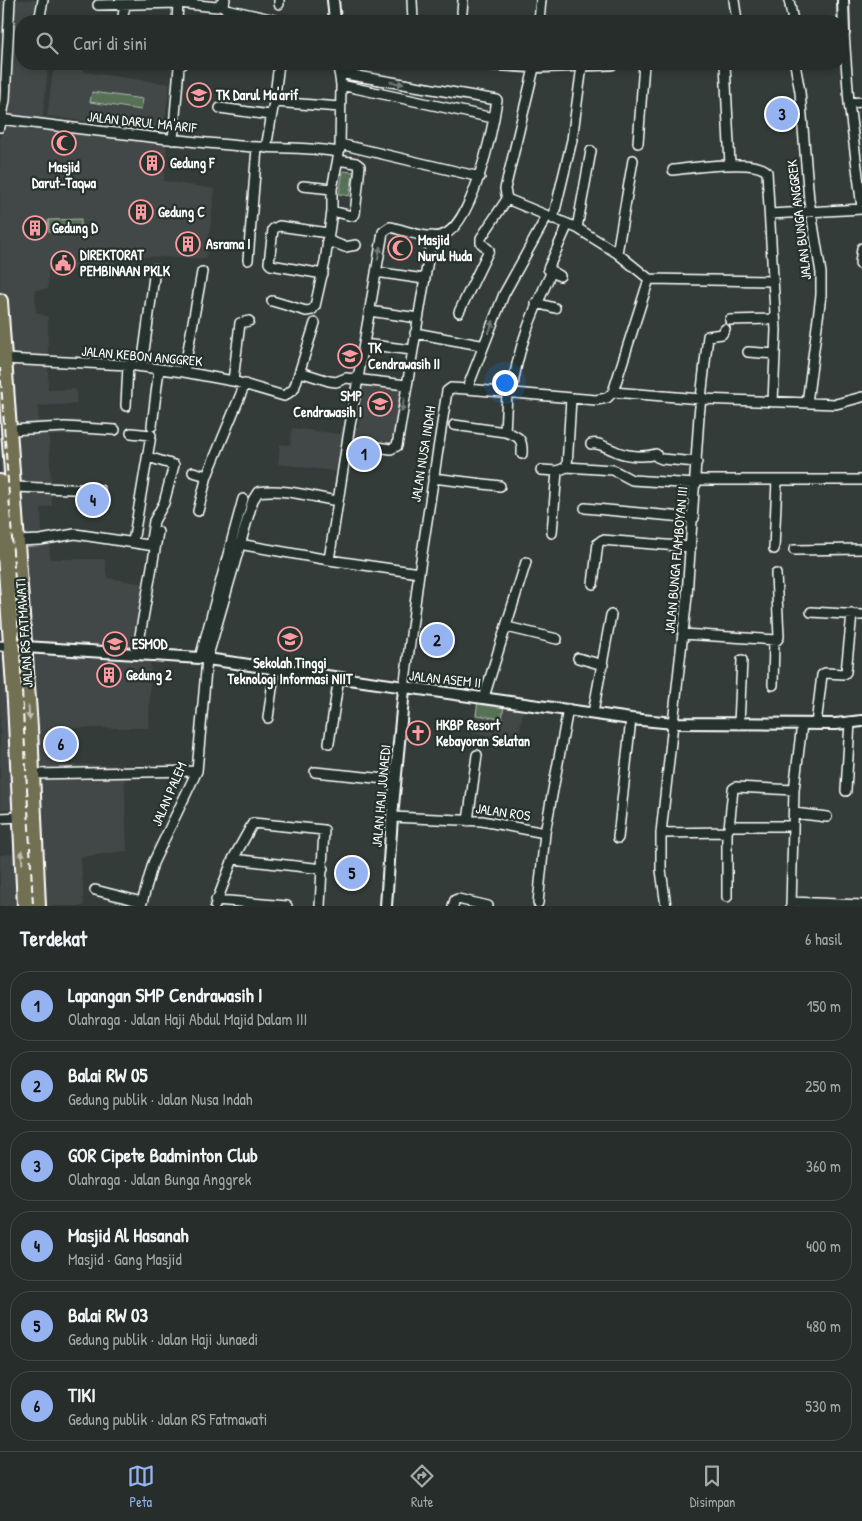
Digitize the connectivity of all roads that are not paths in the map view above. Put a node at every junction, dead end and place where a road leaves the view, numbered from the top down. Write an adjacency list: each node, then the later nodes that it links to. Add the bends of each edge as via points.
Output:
1 (10, 0): 44 (street, via 5,100)
2 (43, 0): 3 (street); 16 (street)
3 (51, 0)
4 (333, 0): 20 (street)
5 (412, 0): 21 (street)
6 (462, 0): 15 (street)
7 (541, 0): 22 (street)
8 (734, 0): 23 (street)
9 (789, 0): 24 (street)
10 (843, 0): 25 (street)
11 (224, 2): 12 (street, via 217,6); 19 (street, via 229,10)
12 (178, 3): 14 (street); 18 (street)
13 (98, 5): 14 (street)
14 (124, 5): 17 (street)
15 (462, 12)
16 (40, 15)
17 (123, 15)
18 (177, 15)
19 (252, 15)
20 (334, 15)
21 (413, 15)
22 (540, 15)
23 (736, 15)
24 (792, 15)
25 (843, 15)
26 (179, 70): 46 (street)
27 (278, 70): 37 (street)
28 (339, 70): 36 (street)
29 (344, 70): 43 (street, one-way to 43, via 497,100)
30 (533, 70): 57 (street, via 506,190)
31 (581, 70): 62 (street, via 572,140)
32 (644, 70): 47 (street)
33 (725, 70): 52 (street)
34 (796, 70): 60 (street, JALAN BUNGA ANGGREK)
35 (846, 70): 39 (street)
36 (341, 85): 40 (street); 43 (street)
37 (274, 102): 40 (street); 42 (street)
38 (862, 102): 39 (street)
39 (849, 103): 58 (street)
40 (340, 107): 49 (street)
41 (220, 108): 42 (street)
42 (270, 115): 48 (street)
43 (493, 118): 54 (street)
44 (0, 119): 45 (street); 46 (street, JALAN DARUL MA'ARIF)
45 (0, 127)
46 (173, 140): 48 (street, JALAN DARUL MA'ARIF)
47 (638, 143)
48 (261, 148): 49 (street, JALAN DARUL MA'ARIF, via 308,147); 69 (street)
49 (339, 152): 54 (street); 56 (street); 59 (street, via 360,166 355,214)
50 (591, 152): 63 (street)
51 (633, 160): 68 (street)
52 (730, 165): 53 (street); 61 (street, via 760,166 766,170)
53 (673, 170)
54 (480, 177): 65 (street, via 456,223 446,234)
55 (303, 186): 56 (street)
56 (332, 189): 59 (street)
57 (508, 199): 62 (street); 83 (street, via 481,238 481,243 489,250)
58 (862, 209): 60 (street)
59 (332, 211): 64 (street)
60 (812, 212): 61 (street); 113 (street, JALAN BUNGA ANGGREK, via 821,295)
61 (770, 214): 77 (street)
62 (550, 217): 63 (street); 106 (street, one-way to 62, via 504,294)
63 (572, 226): 68 (street); 80 (street, via 548,267 556,274)
64 (328, 236): 66 (street, via 345,246); 74 (street); 74 (street, via 279,226 273,229 271,265)
65 (432, 236): 73 (street, one-way to 65, via 383,232 388,227); 75 (street)
66 (356, 245)
67 (862, 248): 70 (street)
68 (617, 254): 76 (street)
69 (248, 260)
70 (860, 264)
71 (155, 269): 98 (street)
72 (202, 272): 100 (street)
73 (376, 272): 75 (street); 82 (street)
74 (322, 274): 79 (street, via 316,306 312,310)
75 (424, 279): 84 (street)
76 (649, 279): 77 (street); 107 (street)
77 (772, 281): 85 (street)
78 (0, 301): 96 (main road, JALAN RS FATMAWATI)
79 (272, 301)
80 (536, 303): 81 (street); 108 (street, via 517,359)
81 (555, 308)
82 (368, 311): 84 (street); 91 (street)
83 (459, 312)
84 (418, 318): 90 (street)
85 (774, 319): 86 (street); 95 (street)
86 (730, 320)
87 (249, 321): 103 (street, via 240,323)
88 (315, 323): 101 (street, JALAN KEBON ANGGREK)
89 (724, 329): 111 (street, JALAN BUNGA FLAMBOYAN III, via 722,334 708,336)
90 (415, 333): 92 (street); 93 (street)
91 (364, 344): 93 (street); 102 (street)
92 (480, 345)
93 (412, 350): 105 (street)
94 (748, 352): 95 (street)
95 (775, 354): 112 (street)
96 (4, 359): 97 (street, JALAN KEBON ANGGREK); 115 (main road, JALAN RS FATMAWATI)
97 (128, 365): 98 (street, JALAN KEBON ANGGREK); 114 (street)
98 (142, 366): 99 (street, JALAN KEBON ANGGREK)
99 (159, 369): 100 (street, JALAN KEBON ANGGREK); 117 (street)
100 (184, 372): 103 (street, JALAN KEBON ANGGREK)
101 (300, 372): 102 (street, via 336,382 342,378); 104 (street, JALAN KEBON ANGGREK, via 294,389 284,396)
102 (358, 379): 105 (street); 121 (street)
103 (233, 381): 104 (street, JALAN KEBON ANGGREK)
104 (245, 384): 130 (street)
105 (406, 385): 121 (street, one-way to 121, via 397,446 391,449)
106 (467, 389): 108 (street, JALAN NUSA INDAH); 131 (street, JALAN NUSA INDAH, via 451,388 446,394)
107 (613, 392): 110 (street, JALAN NUSA INDAH, via 607,398 596,400); 111 (street)
108 (510, 393): 110 (street, JALAN NUSA INDAH); 119 (street)
109 (862, 397): 113 (street, via 836,404)
110 (571, 398): 126 (street)
111 (701, 399): 112 (street); 125 (street, JALAN BUNGA FLAMBOYAN III)
112 (773, 402): 113 (street)
113 (807, 403)
114 (126, 406)
115 (5, 422): 118 (street); 136 (main road, JALAN RS FATMAWATI)
116 (454, 425): 119 (street)
117 (152, 426)
118 (115, 430)
119 (505, 432): 123 (street, via 521,439)
120 (131, 433): 124 (street, via 151,435)
121 (347, 443): 139 (street)
122 (591, 444): 125 (street, via 597,442 623,454 656,454 662,459)
123 (522, 454)
124 (148, 457): 146 (street); 148 (street, via 174,465 164,503 154,521)
125 (697, 462): 134 (street, JALAN BUNGA FLAMBOYAN III)
126 (567, 467): 128 (street); 134 (street, via 613,470 632,480)
127 (541, 470): 128 (street)
128 (557, 471): 144 (street)
129 (193, 472): 130 (street)
130 (207, 476): 141 (street)
131 (433, 478): 135 (street); 156 (street, JALAN NUSA INDAH)
132 (777, 480): 133 (street); 134 (street); 150 (street)
133 (862, 480)
134 (696, 482): 142 (street, JALAN BUNGA FLAMBOYAN III)
135 (500, 486)
136 (4, 487): 137 (street); 145 (main road, JALAN RS FATMAWATI); 155 (main road, JALAN RS FATMAWATI)
137 (100, 490)
138 (243, 499): 170 (street)
139 (338, 501): 147 (street, via 293,493 258,492); 153 (street)
140 (585, 508): 142 (street)
141 (198, 511)
142 (694, 518): 149 (street, JALAN BUNGA FLAMBOYAN III)
143 (158, 532): 148 (street)
144 (552, 533)
145 (17, 541): 146 (street, via 75,534); 167 (main road, JALAN RS FATMAWATI)
146 (133, 542): 148 (street)
147 (239, 544): 153 (street); 170 (street)
148 (153, 545): 168 (street)
149 (691, 546): 158 (street, via 602,540 598,543); 164 (street, JALAN BUNGA FLAMBOYAN III)
150 (774, 549)
151 (862, 549): 152 (street)
152 (794, 550)
153 (329, 560): 156 (street)
154 (526, 562): 163 (street)
155 (3, 569): 167 (main road, JALAN RS FATMAWATI)
156 (419, 573): 176 (street, JALAN NUSA INDAH)
157 (776, 574): 166 (street, via 779,637)
158 (593, 584)
159 (811, 612): 160 (street)
160 (852, 614): 162 (street); 187 (street, via 846,672 822,675)
161 (611, 615): 172 (street)
162 (862, 615)
163 (506, 627): 165 (street); 177 (street)
164 (683, 634): 166 (street); 184 (street, JALAN BUNGA FLAMBOYAN III)
165 (557, 639)
166 (774, 641): 175 (street)
167 (12, 647): 168 (street, JALAN ASEM II); 192 (main road, JALAN RS FATMAWATI, one-way to 192); 197 (main road, JALAN RS FATMAWATI)
168 (137, 653): 170 (street, JALAN ASEM II)
169 (578, 658): 172 (street)
170 (204, 659): 173 (street, JALAN ASEM II); 190 (street, JALAN PALEM)
171 (742, 660): 185 (street)
172 (603, 665): 179 (street)
173 (275, 667): 174 (street, JALAN ASEM II); 180 (street)
174 (339, 678): 176 (street, JALAN ASEM II); 188 (street)
175 (773, 686)
176 (404, 689): 177 (street, JALAN ASEM II); 193 (street, JALAN HAJI JUNAEDI)
177 (484, 697): 178 (street, JALAN ASEM II)
178 (568, 709): 179 (street, JALAN ASEM II); 204 (street, JALAN ROS)
179 (593, 713): 181 (street, JALAN ASEM II)
180 (268, 718)
181 (631, 720): 184 (street, JALAN ASEM II); 206 (street)
182 (862, 721): 183 (street, JALAN ASEM II)
183 (850, 722): 187 (street, JALAN ASEM II); 195 (street)
184 (674, 724): 185 (street, JALAN ASEM II); 205 (street, JALAN BUNGA FLAMBOYAN III)
185 (739, 724): 186 (street, JALAN ASEM II)
186 (802, 724): 187 (street, JALAN ASEM II); 194 (street)
187 (816, 724)
188 (329, 743)
189 (477, 755): 201 (street)
190 (197, 771): 192 (street); 214 (street, JALAN PALEM, via 153,863)
191 (315, 772): 193 (street)
192 (33, 774): 212 (main road, JALAN RS FATMAWATI)
193 (395, 780): 198 (street, JALAN HAJI JUNAEDI)
194 (794, 790): 196 (street); 203 (street, via 734,788)
195 (846, 791)
196 (794, 813): 199 (street); 202 (street)
197 (21, 817): 200 (street); 212 (main road, JALAN RS FATMAWATI, one-way to 197)
198 (392, 817): 201 (street, JALAN ROS); 219 (street, JALAN HAJI JUNAEDI)
199 (827, 817)
200 (0, 818)
201 (468, 821): 204 (street, JALAN ROS)
202 (793, 826): 203 (street); 215 (street)
203 (728, 829): 205 (street); 210 (street)
204 (545, 832): 211 (street)
205 (661, 833): 222 (street, JALAN BUNGA FLAMBOYAN III, via 661,870)
206 (618, 838)
207 (233, 859): 208 (street); 208 (street, via 253,823 323,829); 213 (street)
208 (323, 869): 218 (street)
209 (95, 890): 214 (street)
210 (727, 898)
211 (538, 902)
212 (31, 903)
213 (216, 903): 217 (street)
214 (142, 904)
215 (791, 904): 216 (street)
216 (862, 905)
217 (287, 906)
218 (320, 906)
219 (386, 906)
220 (453, 906): 221 (street, via 458,899)
221 (488, 906)
222 (666, 906)

